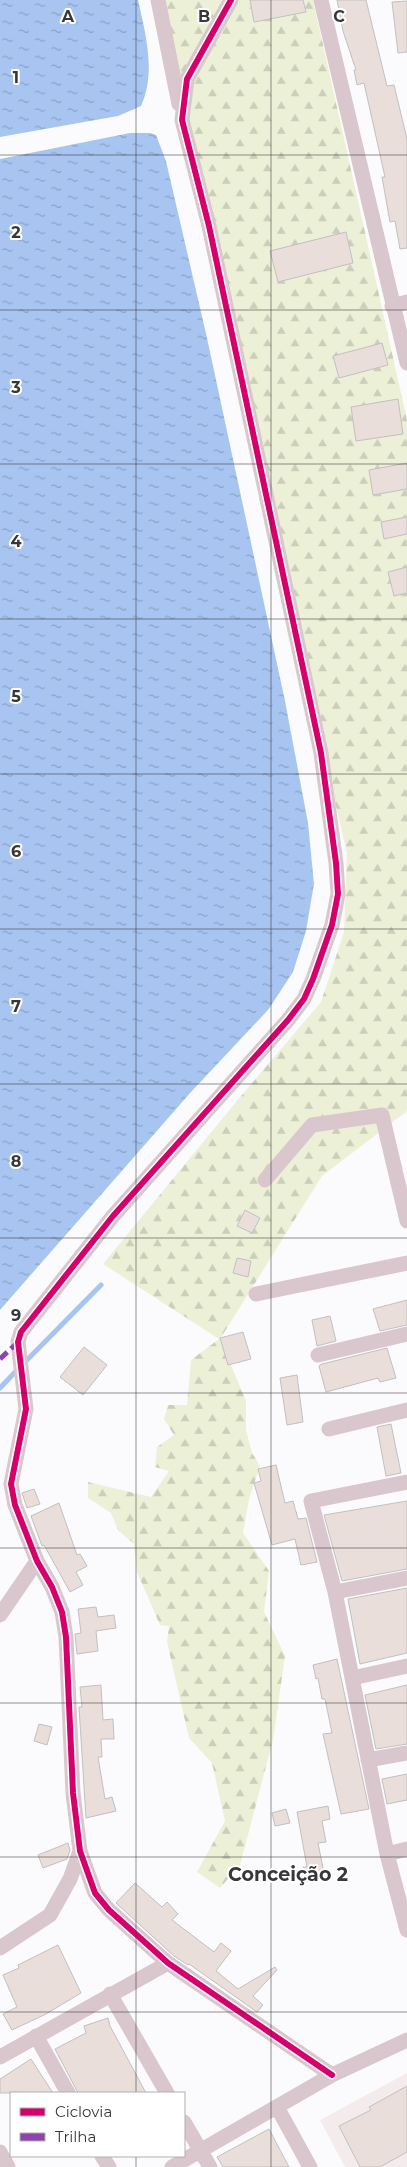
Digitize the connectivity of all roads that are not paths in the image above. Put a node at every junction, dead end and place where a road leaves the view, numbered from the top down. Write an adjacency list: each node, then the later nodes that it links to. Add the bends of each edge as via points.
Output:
1 (158, 0): 4 (street)
2 (231, 0): 4 (street, via 187,79)
3 (321, 0): 5 (street)
4 (182, 120): 15 (street, via 211,236 321,753 338,894 323,954 304,999 113,1216 21,1332 18,1342 26,1409)
5 (400, 304): 6 (street)
6 (407, 363)
7 (265, 1180): 8 (street, via 312,1125 382,1115)
8 (407, 1221)
9 (407, 1263): 10 (street)
10 (256, 1294)
11 (407, 1334): 12 (street)
12 (318, 1355)
13 (407, 1410): 14 (street)
14 (329, 1429)
15 (12, 1474): 17 (street); 18 (street, via 15,1505)
16 (407, 1482): 20 (street, via 311,1501)
17 (0, 1485)
18 (37, 1561): 21 (street); 27 (street, via 62,1612 66,1637)
19 (407, 1578): 20 (street)
20 (334, 1592): 23 (street)
21 (0, 1615)
22 (407, 1666): 23 (street)
23 (352, 1678): 25 (street)
24 (407, 1753): 25 (street)
25 (368, 1760): 28 (street)
26 (407, 1849): 28 (street)
27 (80, 1851): 30 (street, via 70,1879 50,1915); 31 (street, via 95,1893 109,1910)
28 (387, 1854): 29 (street)
29 (407, 1930)
30 (0, 1948)
31 (168, 1963): 32 (street); 36 (street)
32 (110, 1994): 33 (street); 38 (street)
33 (36, 2036): 35 (street); 37 (street)
34 (407, 2040): 36 (street)
35 (0, 2057)
36 (332, 2075): 39 (street)
37 (67, 2092)
38 (166, 2092)
39 (277, 2107): 41 (street); 44 (street)
40 (185, 2124): 41 (street)
41 (200, 2151): 42 (street); 43 (street)
42 (172, 2167)
43 (210, 2167)
44 (310, 2167)

